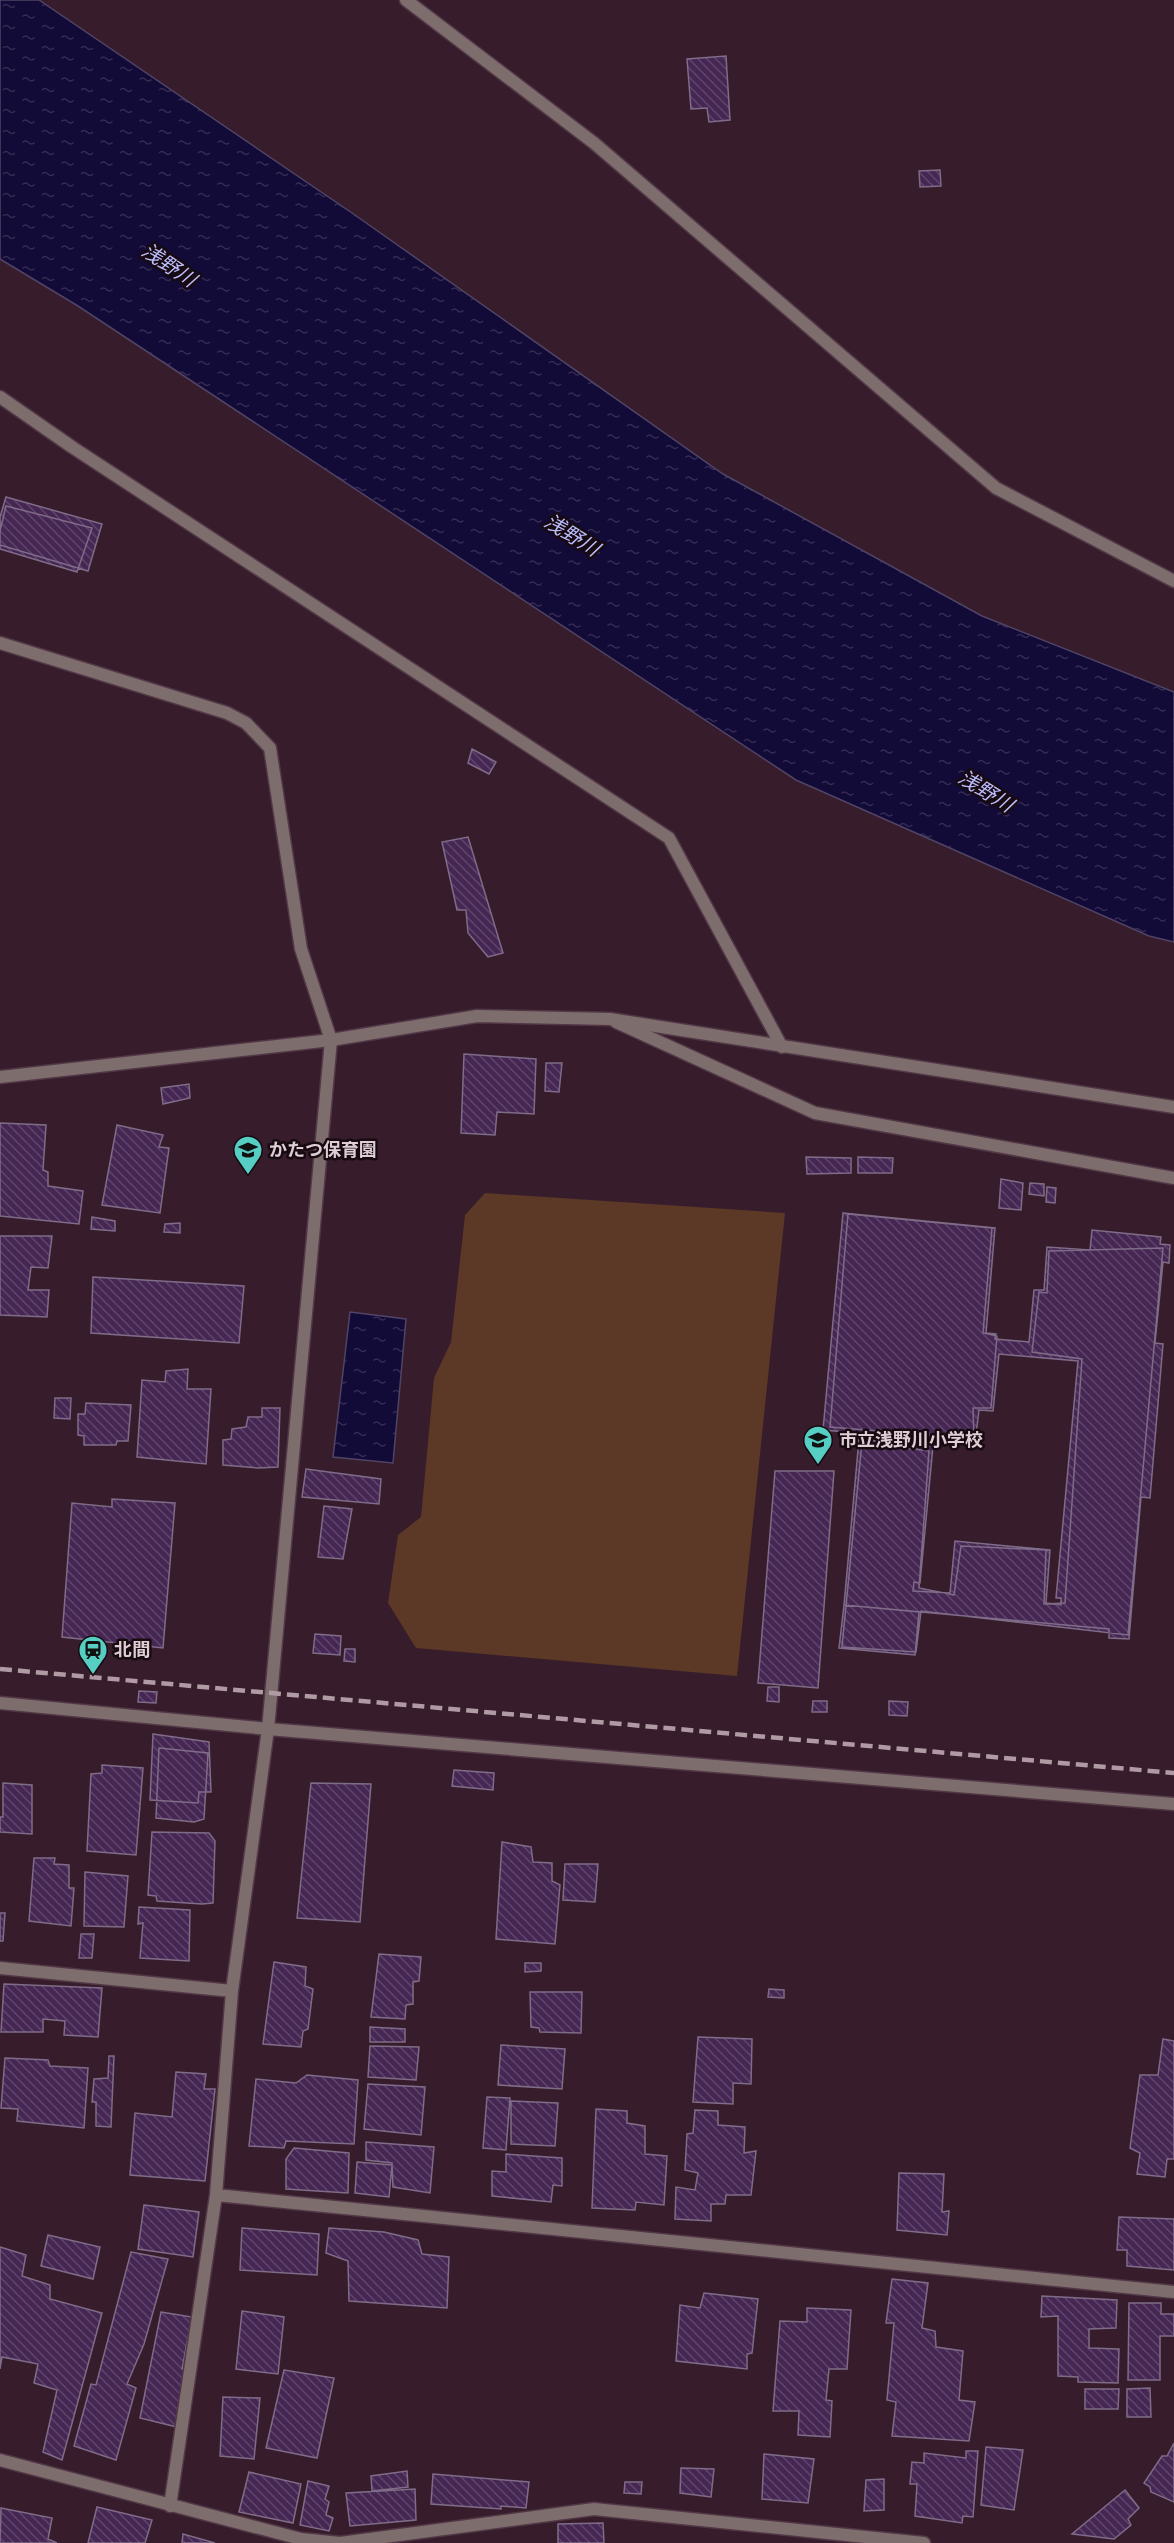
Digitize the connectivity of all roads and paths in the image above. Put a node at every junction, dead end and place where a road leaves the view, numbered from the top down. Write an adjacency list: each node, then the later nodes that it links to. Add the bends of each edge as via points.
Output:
1 (406, 0): 3 (street, via 594,143 996,489)
2 (0, 397): 7 (street, via 669,838)
3 (1174, 581)
4 (0, 643): 6 (street, via 227,713 246,723 270,748 301,949)
5 (610, 1019): 6 (street, via 477,1016); 7 (street); 10 (street, via 815,1113)
6 (331, 1040): 8 (street); 12 (street)
7 (782, 1047): 9 (street)
8 (0, 1077)
9 (1174, 1107)
10 (1174, 1179)
11 (0, 1703): 12 (street)
12 (268, 1730): 13 (street); 15 (street)
13 (1174, 1804)
14 (0, 1968): 15 (street)
15 (232, 1991): 16 (street)
16 (216, 2195): 17 (street); 19 (street)
17 (1174, 2292)
18 (0, 2460): 19 (street)
19 (170, 2506): 20 (street, via 302,2539 340,2543 594,2509)
20 (924, 2543)

